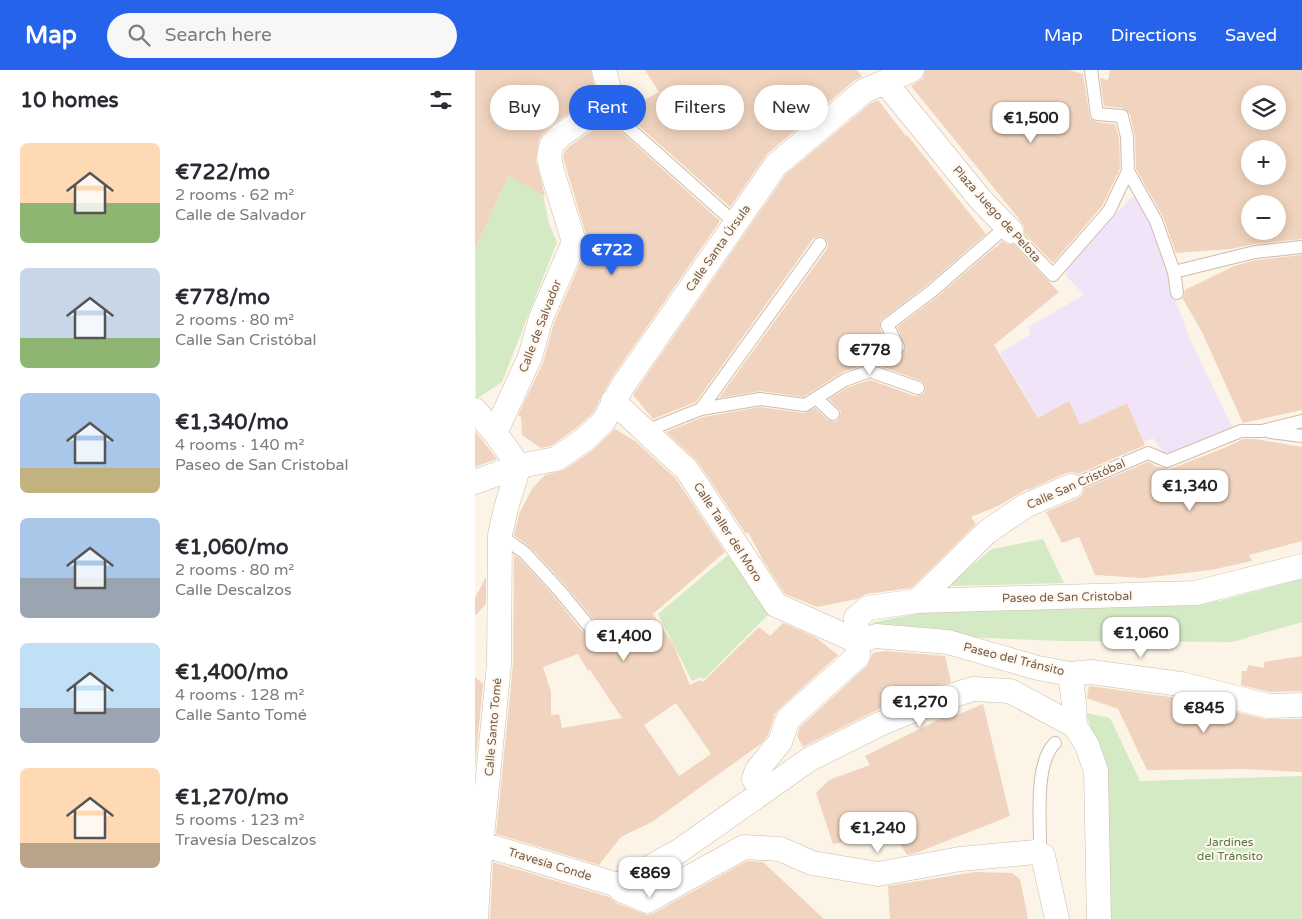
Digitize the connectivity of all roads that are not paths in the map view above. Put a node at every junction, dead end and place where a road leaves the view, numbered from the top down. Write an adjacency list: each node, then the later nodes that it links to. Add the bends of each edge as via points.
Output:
1 (604, 70): 5 (street)
2 (912, 70): 4 (street, Calle Santa Úrsula)
3 (1091, 70): 8 (lane, via 1097,114 1122,116 1127,137)
4 (880, 76): 9 (street, Calle Santa Úrsula, via 776,165); 10 (street, Plaza Juego de Pelota, via 981,200)
5 (608, 85)
6 (569, 129): 25 (street, Calle de Salvador, via 552,144 549,158 574,242 541,318 530,357)
7 (631, 130): 9 (lane)
8 (1128, 171): 10 (lane, Plaza Juego de Pelota, via 1109,212 1053,276); 13 (lane, via 1156,221)
9 (735, 223): 18 (street, Calle Santa Úrsula)
10 (1009, 229): 15 (lane, via 887,325)
11 (820, 244): 19 (lane)
12 (1302, 248): 13 (lane, via 1255,252)
13 (1174, 272): 14 (lane)
14 (1177, 293)
15 (899, 348)
16 (918, 388): 17 (lane, via 871,372 845,380)
17 (817, 398): 19 (lane, via 805,405 759,399); 21 (lane)
18 (613, 401): 23 (street, Calle Taller del Moro); 27 (street, Calle Santa Úrsula, via 604,421 584,440 556,459)
19 (701, 409): 23 (lane)
20 (475, 410): 25 (street)
21 (833, 414)
22 (1302, 421): 24 (lane, Calle San Cristóbal)
23 (646, 431): 34 (street, Calle Taller del Moro, via 687,470 776,605)
24 (1262, 432): 26 (lane, Calle San Cristóbal); 29 (lane, Calle San Cristóbal, via 1241,431 1167,461 1148,453)
25 (495, 433): 27 (street)
26 (1302, 436)
27 (519, 466): 28 (street); 30 (street, Calle Santo Tomé)
28 (475, 482)
29 (1071, 486): 32 (street, Calle San Cristóbal, via 1025,506 987,532)
30 (500, 535): 33 (lane, via 525,553); 40 (street, Calle Santo Tomé, via 499,664)
31 (1302, 566): 32 (street, Paseo de San Cristobal, via 1196,593)
32 (917, 601): 34 (street, Paseo de San Cristobal, via 868,608 855,618)
33 (587, 624)
34 (857, 640): 35 (street, Paseo del Tránsito, via 876,636 948,642); 39 (street, via 858,656 788,719 780,742 757,770 754,779)
35 (1070, 674): 36 (street, via 1091,672 1181,684 1268,706); 37 (street, Paseo del Tránsito)
36 (1302, 705)
37 (1075, 726): 39 (street, via 1010,691 973,689 880,724 810,759); 46 (street, Paseo del Tránsito, via 1087,745 1096,771)
38 (1055, 743): 41 (lane, via 1044,762 1040,844)
39 (761, 792): 42 (street, via 679,851)
40 (483, 844): 42 (street, Travesía Conde); 44 (street, Calle Santo Tomé)
41 (1036, 852): 43 (street, via 960,859 878,874 812,863 780,849 744,847); 45 (street, via 1043,856)
42 (618, 885): 43 (street, Travesía Conde)
43 (649, 910)
44 (476, 919)
45 (1057, 919)
46 (1099, 919)

